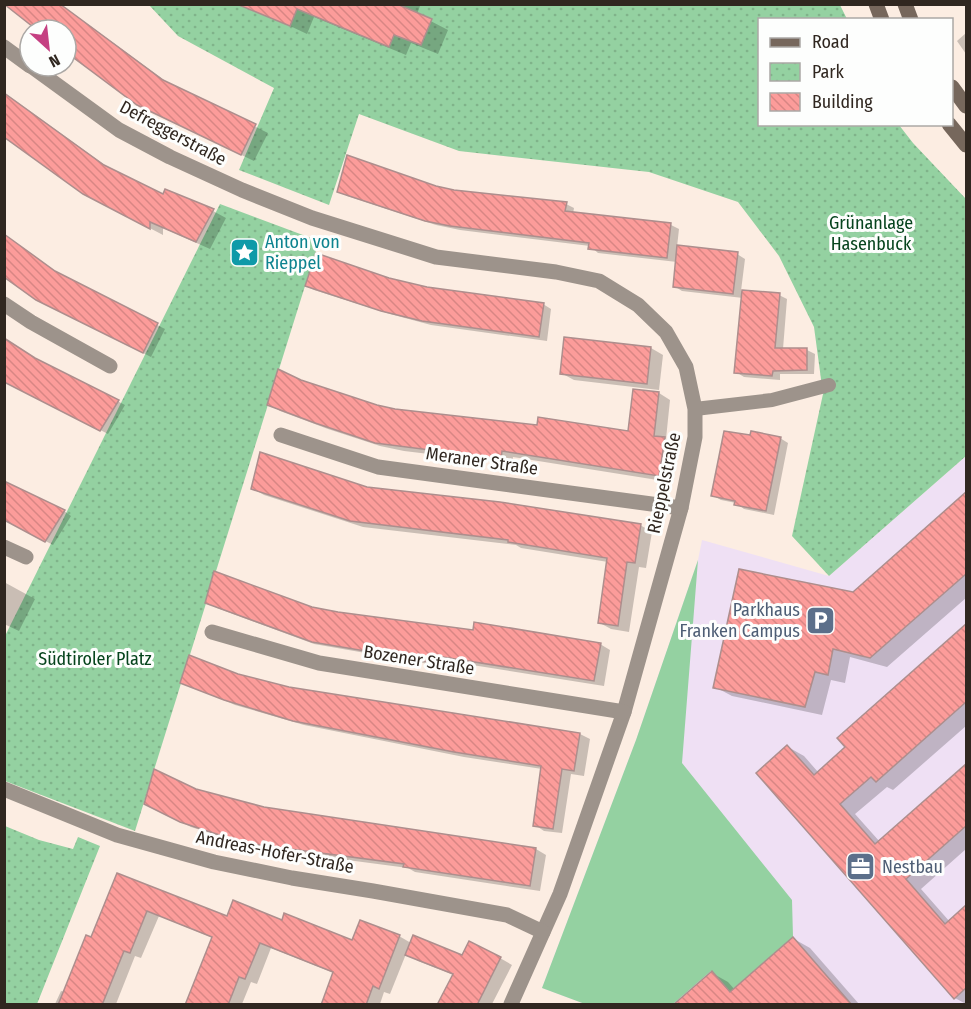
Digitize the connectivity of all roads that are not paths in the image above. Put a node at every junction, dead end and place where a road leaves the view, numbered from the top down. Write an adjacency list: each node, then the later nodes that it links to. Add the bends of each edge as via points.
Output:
1 (4, 47): 2 (street, Defreggerstraße)
2 (18, 57)
3 (47, 78): 8 (street, Defreggerstraße, via 120,130)
4 (953, 90): 5 (main road)
5 (966, 106)
6 (951, 126): 7 (main road)
7 (966, 145)
8 (242, 190): 12 (street, Rieppelstraße, via 312,218 435,257 599,281 638,305 666,332 686,367)
9 (4, 304): 10 (street)
10 (110, 366)
11 (829, 385): 12 (lane, via 772,400)
12 (694, 409): 14 (street, Rieppelstraße, via 695,437)
13 (281, 435): 14 (street, Meraner Straße, via 378,467)
14 (681, 508): 18 (street, Rieppelstraße)
15 (4, 547): 16 (street)
16 (26, 557)
17 (212, 632): 18 (street, Bozener Straße, via 319,663)
18 (624, 712): 20 (street, Rieppelstraße)
19 (4, 789): 20 (street, Andreas-Hofer-Straße, via 117,835 214,862 507,915)
20 (543, 932): 21 (street, Rieppelstraße)
21 (511, 1005)

